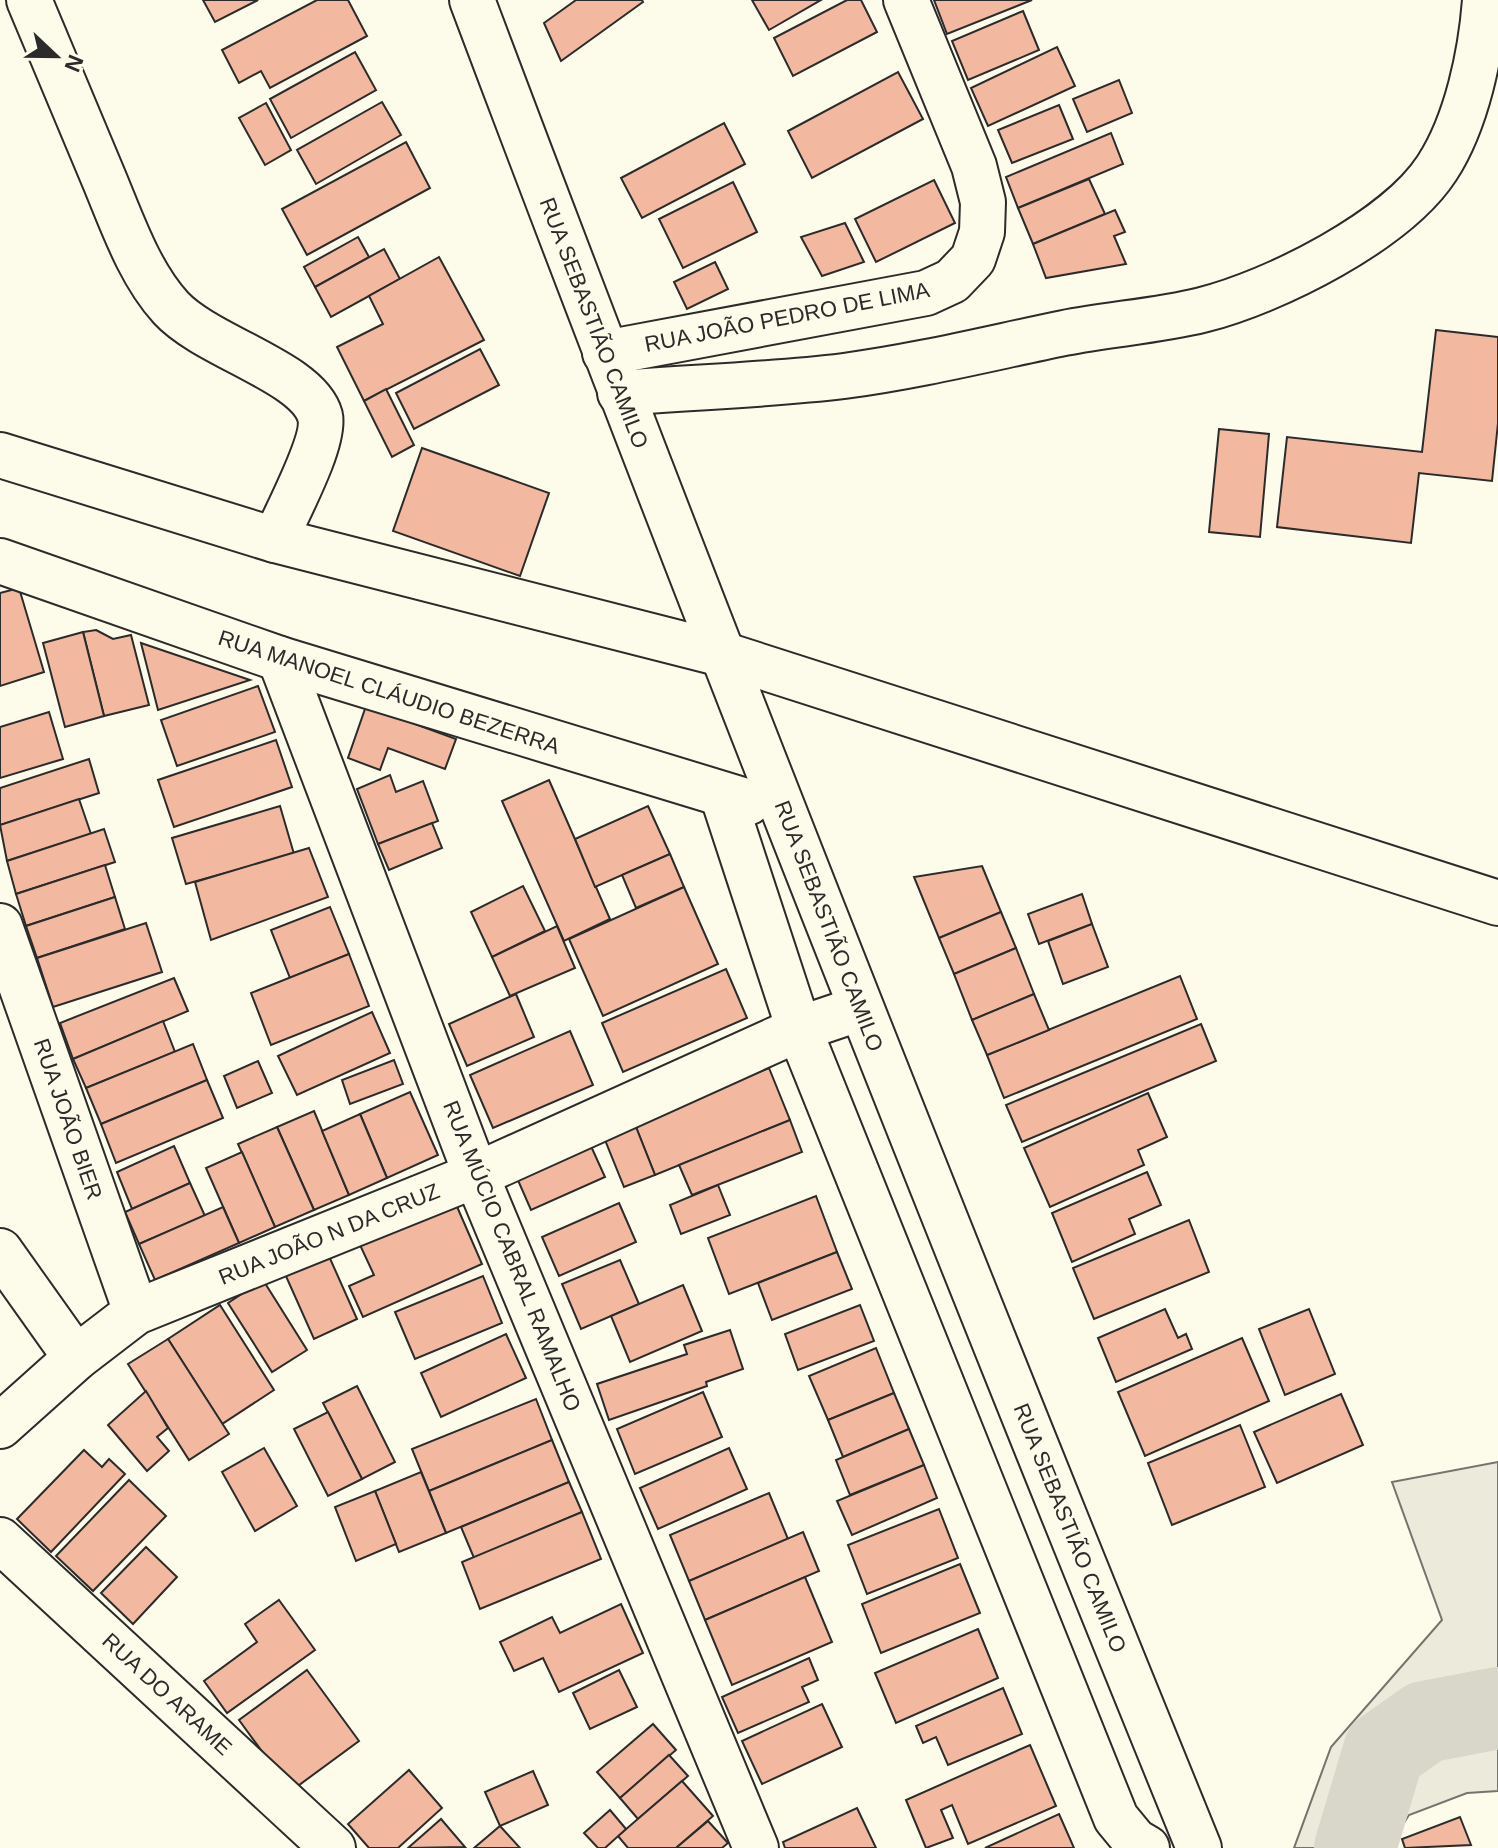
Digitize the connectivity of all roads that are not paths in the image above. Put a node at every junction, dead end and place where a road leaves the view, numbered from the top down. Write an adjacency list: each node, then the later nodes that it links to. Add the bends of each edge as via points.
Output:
1 (29, 0): 7 (street, via 130,241 170,306 190,326 297,383 314,399 321,419 318,439)
2 (472, 0): 5 (street, RUA SEBASTIÃO CAMILO)
3 (906, 0): 5 (street, RUA JOÃO PEDRO DE LIMA, via 974,166 983,202 982,232 973,259 952,281 926,293)
4 (1485, 0): 5 (street, via 1481,53 1437,168 1394,213 1305,269 1201,310 842,376)
5 (613, 373): 9 (street, RUA SEBASTIÃO CAMILO)
6 (0, 455): 7 (street)
7 (275, 540): 9 (street)
8 (0, 561): 10 (street, RUA MANOEL CLÁUDIO BEZERRA)
9 (722, 654): 12 (street, RUA SEBASTIÃO CAMILO); 13 (street)
10 (280, 659): 11 (street, RUA MANOEL CLÁUDIO BEZERRA); 17 (street, RUA MÚCIO CABRAL RAMALHO)
11 (723, 797): 12 (street, RUA MANOEL CLÁUDIO BEZERRA); 16 (street)
12 (783, 809): 15 (street, RUA SEBASTIÃO CAMILO)
13 (1498, 903)
14 (0, 926): 19 (street, RUA JOÃO BIER)
15 (861, 1008): 16 (street, RUA JOÃO N DA CRUZ); 26 (street, RUA SEBASTIÃO CAMILO)
16 (799, 1029): 17 (street, RUA JOÃO N DA CRUZ); 25 (street, via 1116,1818)
17 (476, 1175): 19 (street, RUA JOÃO N DA CRUZ); 24 (street, RUA MÚCIO CABRAL RAMALHO)
18 (0, 1251): 20 (street)
19 (136, 1312): 20 (street, RUA JOÃO N DA CRUZ)
20 (76, 1358): 21 (street, RUA JOÃO N DA CRUZ)
21 (0, 1426)
22 (0, 1540): 23 (street, RUA DO ARAME)
23 (333, 1848)
24 (756, 1848)
25 (1147, 1848)
26 (1199, 1848)

